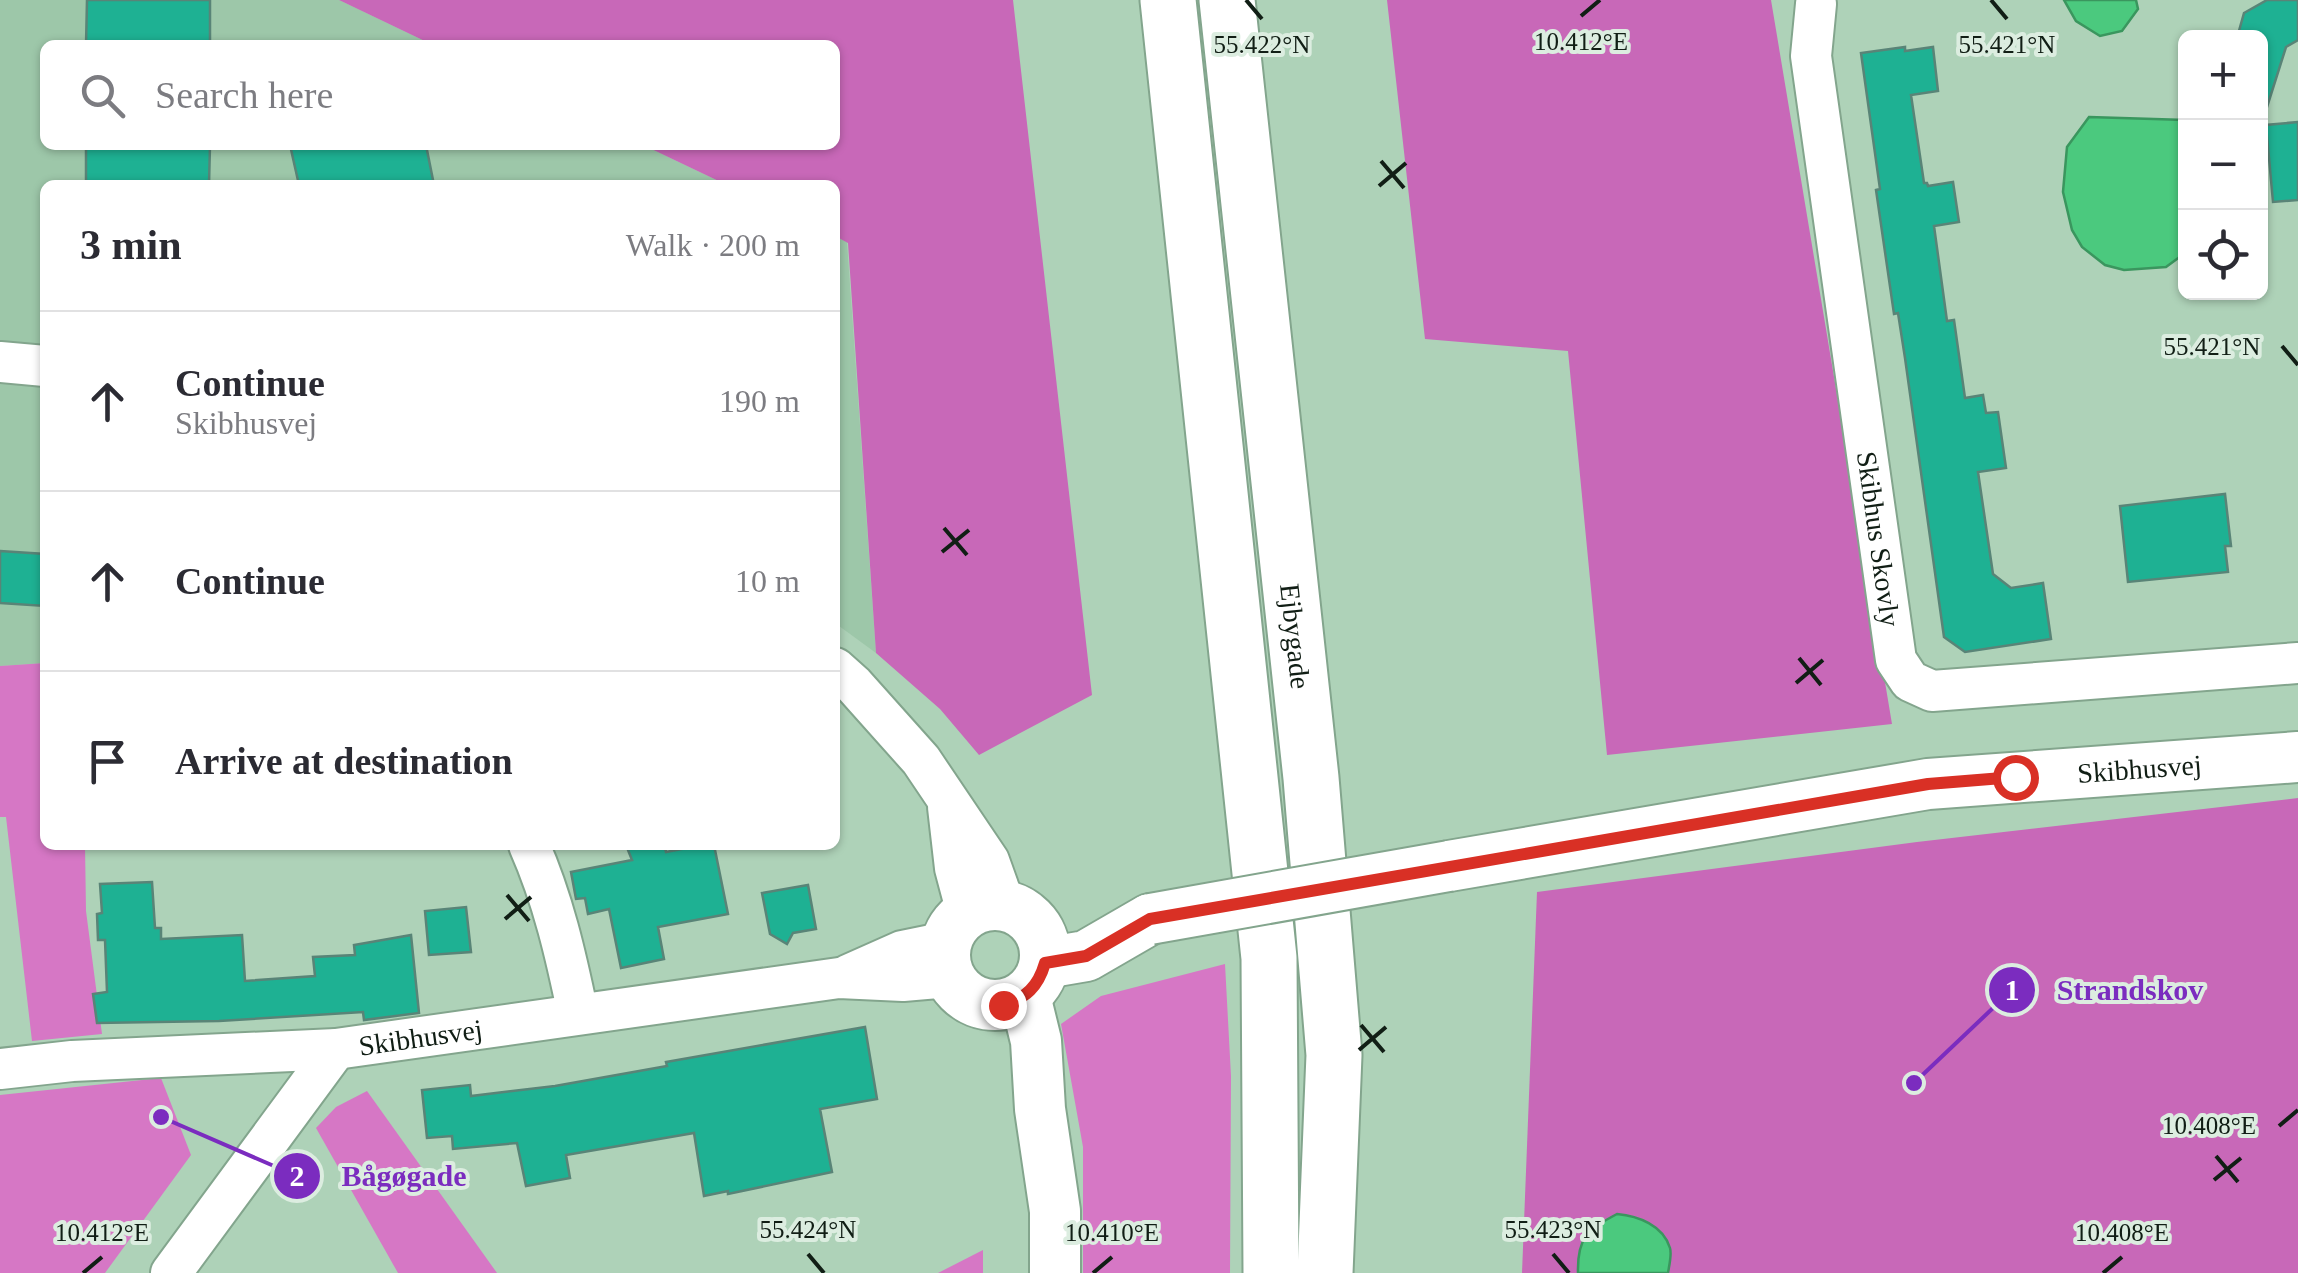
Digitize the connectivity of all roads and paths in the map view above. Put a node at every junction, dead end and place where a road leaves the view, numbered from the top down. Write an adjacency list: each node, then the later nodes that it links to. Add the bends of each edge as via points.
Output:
1 (1168, 0): 16 (main road, via 1269,958)
2 (1227, 0): 17 (main road, Ejbygade, via 1311,778 1334,1055)
3 (1816, 4): 6 (street, Skibhus Skovly, via 1811,56 1896,660 1910,681 1932,692)
4 (0, 362): 5 (street)
5 (40, 366)
6 (2298, 663)
7 (840, 672): 10 (street, via 947,798 954,868)
8 (2298, 756): 10 (street, Skibhusvej, bridge, via 1928,784 1150,919 1086,956)
9 (531, 850): 11 (street)
10 (996, 954): 11 (street, Skibhusvej, via 902,951 839,978); 15 (street, via 1036,1041)
11 (578, 1014): 12 (street, Skibhusvej)
12 (336, 1050): 13 (street, Skibhusvej); 14 (street)
13 (0, 1069)
14 (171, 1273)
15 (1056, 1273)
16 (1271, 1273)
17 (1325, 1273)

